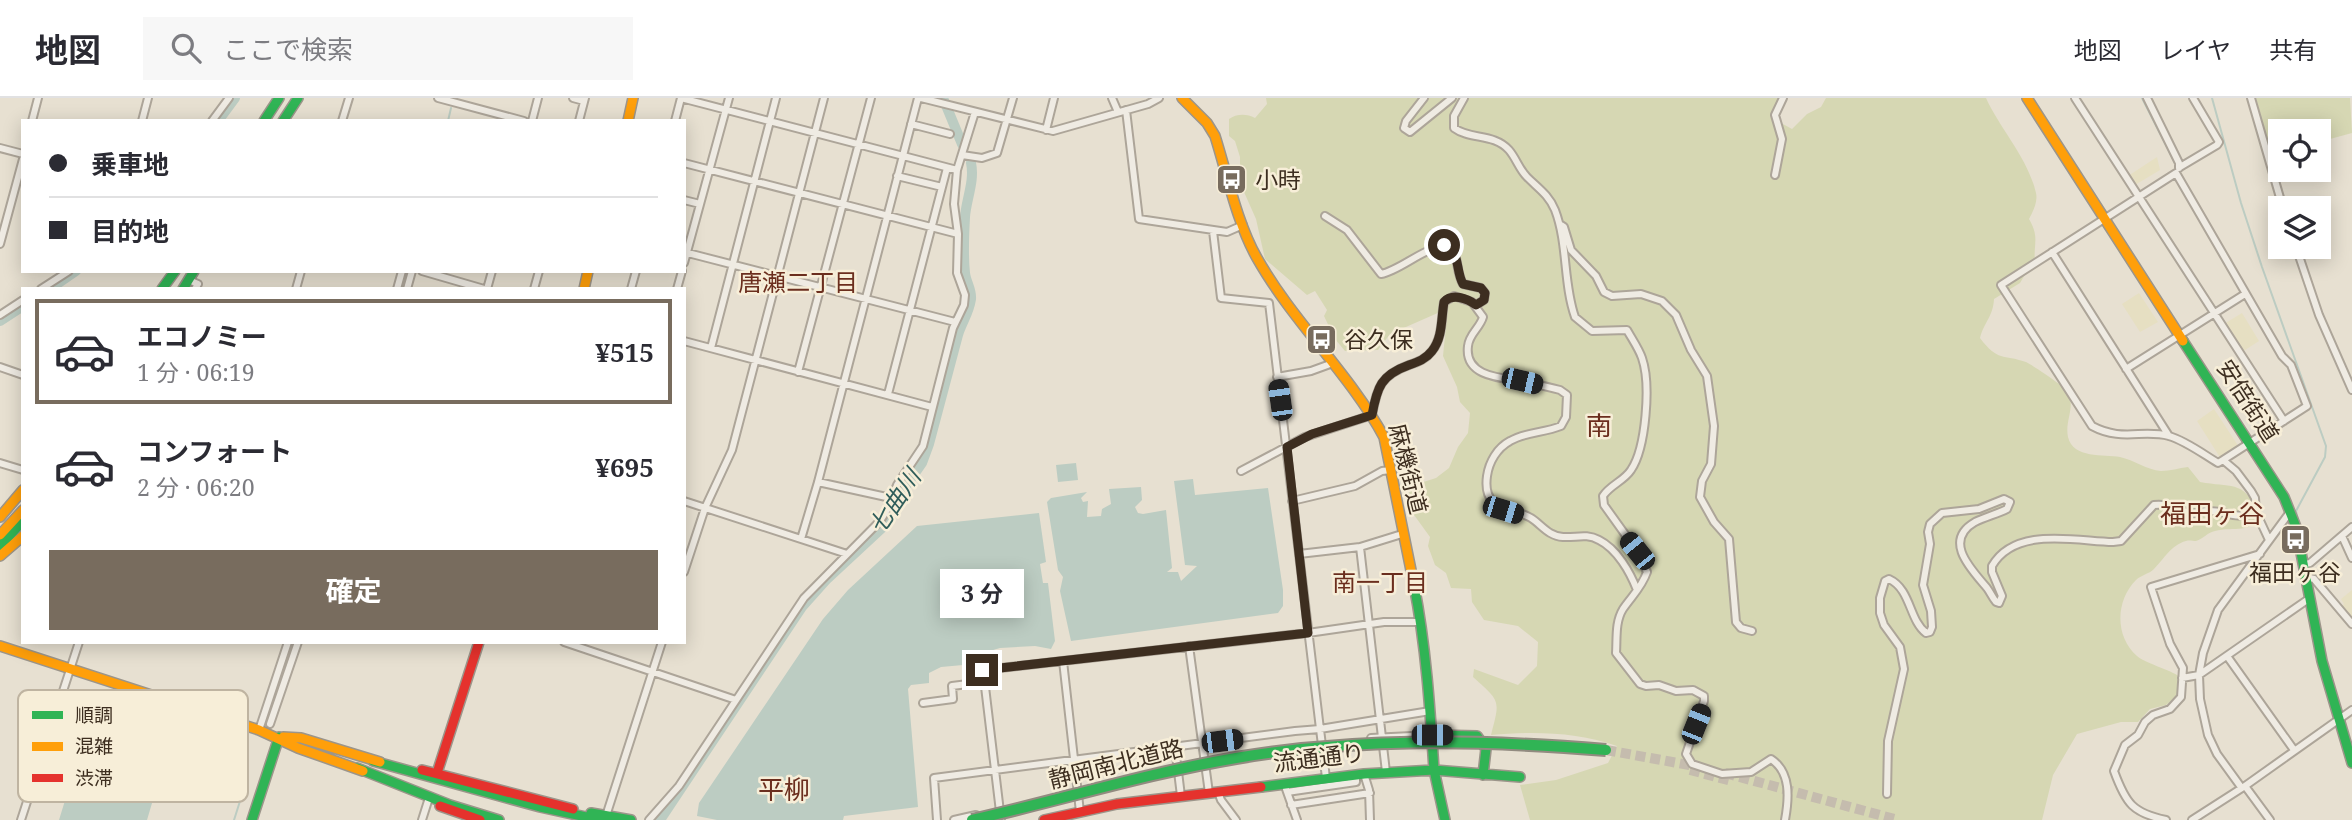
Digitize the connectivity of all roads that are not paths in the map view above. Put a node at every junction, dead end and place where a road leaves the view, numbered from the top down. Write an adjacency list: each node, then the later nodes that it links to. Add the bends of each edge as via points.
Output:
1 (38, 98): 40 (street)
2 (148, 98): 41 (street)
3 (229, 98): 42 (street)
4 (280, 98): 43 (main road)
5 (294, 98): 44 (main road)
6 (349, 98): 45 (street)
7 (438, 98): 34 (street)
8 (478, 98): 34 (street)
9 (538, 98): 47 (street)
10 (573, 98): 33 (street)
11 (633, 98): 49 (main road)
12 (681, 98): 36 (street); 50 (street)
13 (729, 98): 36 (street)
14 (776, 98): 51 (street)
15 (824, 98): 55 (street)
16 (871, 98): 57 (street)
17 (920, 98): 35 (street); 53 (street)
18 (964, 98): 35 (street)
19 (1013, 98): 52 (street)
20 (1054, 98): 54 (street)
21 (1112, 98): 39 (street)
22 (1159, 98): 37 (street)
23 (1182, 98): 82 (main road, 麻機街道, via 1215,136)
24 (1424, 98): 25 (street, via 1406,121 1405,130 1410,132)
25 (1452, 98)
26 (1464, 98): 81 (street, via 1454,116 1454,128 1494,139 1508,149 1526,176 1544,191)
27 (1783, 98): 68 (street, via 1775,115 1782,139)
28 (2027, 98): 80 (main road, 安倍街道)
29 (2075, 98): 74 (street)
30 (2147, 98): 67 (street)
31 (2193, 98): 67 (street, via 2219,142)
32 (2251, 98): 73 (street)
33 (585, 100): 48 (street)
34 (475, 108): 46 (street)
35 (962, 108): 38 (street)
36 (726, 110): 51 (street); 65 (street)
37 (1126, 110): 39 (street); 84 (street, via 1139,219)
38 (975, 112): 52 (street); 59 (street)
39 (1118, 112): 54 (street)
40 (33, 119)
41 (143, 119)
42 (213, 119)
43 (268, 119)
44 (282, 119)
45 (343, 119)
46 (516, 119)
47 (533, 119)
48 (580, 119)
49 (628, 119)
50 (676, 119)
51 (770, 121): 55 (street); 70 (street)
52 (1007, 121): 54 (street); 59 (street, via 998,153 982,158)
53 (911, 124): 56 (street); 61 (street)
54 (1046, 130)
55 (816, 133): 57 (street); 72 (street)
56 (950, 134)
57 (859, 144): 61 (street); 77 (street)
58 (0, 148): 60 (street)
59 (962, 155): 66 (street)
60 (21, 156)
61 (902, 156): 64 (street); 69 (street)
62 (686, 164): 65 (street)
63 (21, 165): 86 (street)
64 (947, 168): 66 (street); 71 (street)
65 (709, 170): 70 (street); 76 (street)
66 (957, 170): 85 (street, via 954,204)
67 (2178, 170): 74 (street); 98 (street)
68 (1775, 175)
69 (897, 176): 71 (street); 78 (street)
70 (754, 182): 72 (street); 90 (street)
71 (942, 187): 83 (street)
72 (800, 194): 77 (street); 93 (street)
73 (2280, 196)
74 (2140, 197): 80 (street); 105 (street)
75 (686, 201): 76 (street)
76 (700, 205): 87 (street)
77 (843, 205): 78 (street); 94 (street)
78 (887, 216): 83 (street); 99 (street)
79 (1325, 216): 102 (street, via 1347,230 1381,274 1438,246 1452,248 1463,284 1485,293)
80 (2106, 219): 88 (street); 107 (main road, 安倍街道)
81 (1559, 224): 161 (street, via 1575,317 1592,331 1627,330 1642,355 1644,426 1638,457 1629,473 1603,498 1644,561 1647,572); 166 (street, via 1571,250 1605,292 1612,296 1641,294 1662,301 1676,315 1707,376 1714,426 1712,464 1702,481 1700,497 1728,539 1738,625)
82 (1243, 225): 84 (street, via 1227,232); 97 (main road, 麻機街道, via 1256,257)
83 (931, 228): 85 (street); 103 (street)
84 (1213, 231): 101 (street, via 1221,298)
85 (958, 234): 106 (street, via 957,273 965,295)
86 (0, 244)
87 (686, 252): 90 (street)
88 (2052, 252): 113 (street); 123 (street, via 2001,285 2003,290 2092,426 2126,436)
89 (2300, 259): 118 (street)
90 (733, 264): 93 (street); 109 (street)
91 (66, 273): 95 (street)
92 (429, 273): 96 (street)
93 (778, 276): 94 (street); 110 (street)
94 (821, 286): 99 (street); 114 (street)
95 (44, 287)
96 (479, 287)
97 (1282, 294): 101 (street); 111 (main road, 麻機街道)
98 (2245, 294): 105 (street); 122 (street, via 2291,365 2307,406)
99 (865, 299): 103 (street); 117 (street)
100 (21, 301): 104 (street)
101 (1269, 303): 116 (street)
102 (1476, 305): 121 (street, via 1454,296 1444,302 1432,352 1387,375); 161 (street, via 1483,317 1468,351 1478,370 1493,378 1560,390 1567,395 1568,405 1561,426 1520,436 1495,455 1486,486 1492,500 1503,510 1531,518 1560,537 1588,535 1602,541 1629,571)
103 (910, 310): 106 (street); 119 (street)
104 (0, 315)
105 (2215, 315): 107 (street); 122 (street)
106 (955, 321): 120 (street)
107 (2181, 335): 113 (street); 124 (main road, 安倍街道)
108 (686, 342): 109 (street)
109 (710, 348): 110 (street)
110 (756, 360): 114 (street); 137 (street, via 732,450)
111 (1333, 363): 116 (street); 121 (main road, 麻機街道)
112 (0, 367): 115 (street)
113 (2126, 369): 123 (street)
114 (798, 372): 117 (street)
115 (21, 375)
116 (1277, 377): 125 (street)
117 (844, 382): 119 (street); 131 (street)
118 (2352, 390)
119 (888, 394): 120 (street)
120 (932, 407): 133 (street, via 923,446)
121 (1372, 415): 125 (street); 129 (main road, 麻機街道, via 1384,437)
122 (2284, 421): 124 (street)
123 (2169, 436): 126 (street, via 2218,463)
124 (2250, 443): 126 (street); 140 (main road, 安倍街道)
125 (1287, 447): 130 (street); 135 (street)
126 (2223, 460): 139 (street, via 2251,491)
127 (0, 463): 128 (street)
128 (21, 469)
129 (1391, 470): 135 (street, via 1355,486); 145 (main road, 麻機街道)
130 (1241, 471)
131 (818, 482): 133 (street); 149 (street)
132 (21, 492): 141 (main road)
133 (891, 498): 153 (street, via 880,521)
134 (21, 499): 142 (main road)
135 (1292, 501): 154 (street)
136 (686, 502): 137 (street)
137 (705, 508): 149 (street); 159 (street)
138 (21, 512): 146 (main road)
139 (2256, 512): 150 (street); 221 (street, via 2241,518 2154,505 2121,541 2041,538 2018,544 1992,566 2002,596 1999,603 1971,571 1960,547 1974,523 2007,509 2010,502 2004,499 1936,517 1928,532 1923,585 1931,611 1930,632 1922,631 1895,581 1885,580 1880,598 1884,625 1900,647 1904,669 1888,741)
140 (2290, 512): 150 (street); 158 (main road, 安倍街道)
141 (0, 517)
142 (0, 523)
143 (21, 525): 152 (main road)
144 (2352, 527): 147 (street)
145 (1402, 534): 151 (street); 163 (main road, 麻機街道)
146 (0, 535)
147 (2342, 536): 157 (street); 158 (street)
148 (21, 538): 156 (main road)
149 (801, 539): 153 (street)
150 (2269, 540): 155 (street)
151 (1360, 547): 154 (street); 165 (street)
152 (0, 548)
153 (846, 554): 185 (street, via 804,598)
154 (1298, 554): 167 (street)
155 (2260, 554): 180 (street, via 2218,610); 181 (street, via 2151,587 2183,668)
156 (0, 556)
157 (2352, 558)
158 (2303, 565): 160 (main road, 安倍街道)
159 (686, 566)
160 (2305, 577): 162 (main road, 安倍街道); 164 (street, via 2314,579)
161 (1637, 590): 246 (street, via 1618,624 1616,653 1640,684 1704,696 1686,754 1692,764 1722,774 1751,772 1771,759 1779,765 1787,780)
162 (2309, 598): 176 (street); 190 (main road, 安倍街道)
163 (1421, 622): 165 (street); 188 (main road, 麻機街道)
164 (2352, 624)
165 (1368, 626): 167 (street); 189 (street)
166 (1752, 631)
167 (1308, 633): 175 (street); 193 (street)
168 (78, 644): 178 (street)
169 (287, 644): 194 (street)
170 (297, 644): 191 (street)
171 (478, 644): 211 (main road)
172 (570, 644): 179 (street)
173 (661, 644): 179 (street)
174 (0, 646): 178 (main road)
175 (1189, 646): 177 (street); 199 (street)
176 (2227, 656): 180 (street); 201 (street)
177 (1063, 661): 182 (street, via 982,670); 202 (street)
178 (70, 669): 183 (street); 184 (main road)
179 (653, 671): 185 (street); 228 (street)
180 (2199, 675): 181 (street); 216 (street, via 2208,735)
181 (2182, 678): 247 (street, via 2181,696 2170,709 2153,715 2125,744 2114,771 2138,812)
182 (984, 682): 186 (street, via 952,686 953,699); 208 (street)
183 (63, 690)
184 (135, 690)
185 (736, 699): 236 (street, via 679,786)
186 (923, 703)
187 (2352, 710): 190 (street)
188 (1430, 711): 189 (street); 195 (main road, 麻機街道)
189 (1380, 719): 193 (street); 197 (street)
190 (2338, 719): 201 (street); 205 (main road, 安倍街道)
191 (270, 724)
192 (248, 726): 194 (main road)
193 (1320, 729): 198 (street); 199 (street)
194 (259, 730): 196 (main road)
195 (1432, 735): 197 (street); 209 (main road, 麻機街道); 213 (main road, via 1477,736 1486,750)
196 (279, 737): 204 (main road, via 301,738); 207 (main road); 231 (main road)
197 (1382, 737): 198 (street); 210 (street)
198 (1322, 742): 203 (street); 215 (street)
199 (1203, 744): 200 (street); 203 (street)
200 (1175, 747): 202 (street); 206 (street)
201 (2294, 750): 216 (street)
202 (1073, 758): 208 (street); 218 (street)
203 (1205, 759): 206 (street); 219 (street)
204 (373, 761): 211 (main road); 228 (main road, via 540,807)
205 (2352, 763)
206 (1178, 765): 218 (street); 222 (street)
207 (357, 768): 223 (main road); 234 (main road)
208 (994, 769): 226 (street); 237 (street, via 934,778)
209 (1434, 770): 210 (main road, 流通通り); 213 (main road, 流通通り); 245 (main road, 麻機街道)
210 (1386, 772): 212 (main road, 流通通り)
211 (437, 773): 228 (main road)
212 (1360, 774): 215 (main road, 流通通り); 217 (street, via 1356,782); 220 (street)
213 (1483, 775): 214 (main road, 流通通り)
214 (1520, 777)
215 (1326, 778): 217 (main road, 流通通り)
216 (2243, 787): 248 (street); 249 (street)
217 (1286, 788): 219 (main road, 流通通り); 225 (street)
218 (1077, 791): 226 (street); 227 (street)
219 (1214, 792): 222 (main road, 流通通り); 243 (street)
220 (1370, 793): 225 (street); 244 (street)
221 (1887, 794)
222 (1181, 796): 227 (main road, 流通通り)
223 (428, 801): 232 (street); 233 (main road)
224 (27, 802): 230 (street)
225 (1291, 805): 229 (street)
226 (999, 810): 238 (street); 241 (street)
227 (1080, 811): 242 (main road, 流通通り)
228 (604, 819): 235 (main road)
229 (1295, 819)
230 (21, 820)
231 (252, 820)
232 (422, 820)
233 (480, 820)
234 (499, 820)
235 (631, 820)
236 (649, 820)
237 (937, 820)
238 (954, 820)
239 (972, 820): 240 (main road, 静岡南北道路, bridge, via 1184,768 1316,746 1434,740 1510,742 1606,752 1469,743 1317,749 1185,771)
240 (987, 820)
241 (1001, 820)
242 (1044, 820)
243 (1236, 820)
244 (1370, 820)
245 (1445, 820)
246 (1785, 820)
247 (2166, 820)
248 (2192, 820)
249 (2270, 820)

